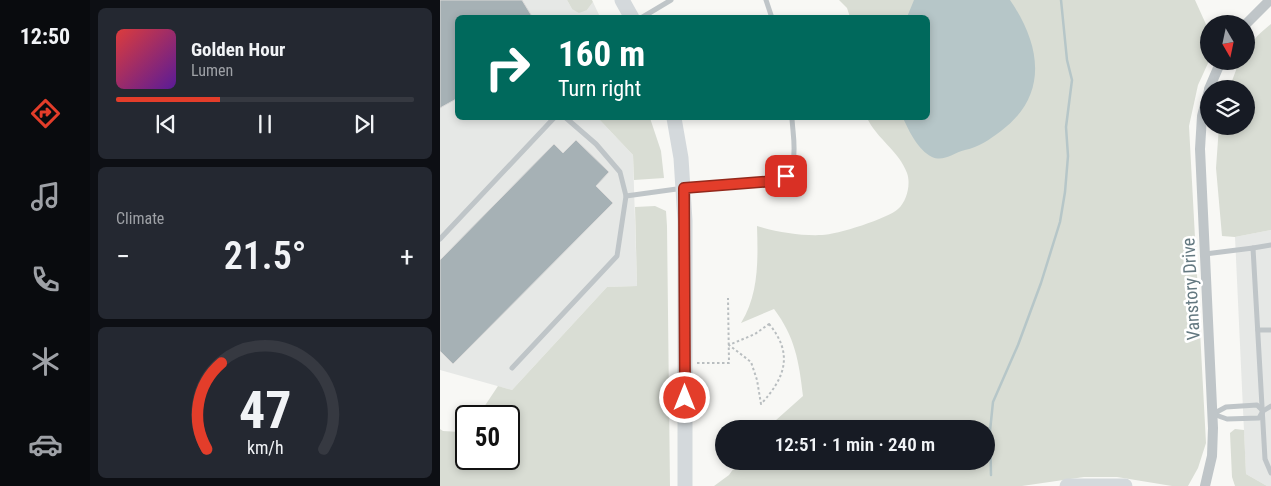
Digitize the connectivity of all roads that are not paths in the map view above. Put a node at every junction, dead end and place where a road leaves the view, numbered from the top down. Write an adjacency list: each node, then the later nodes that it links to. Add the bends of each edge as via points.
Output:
1 (622, 0): 5 (main road)
2 (671, 0): 6 (lane)
3 (766, 0): 7 (lane)
4 (1270, 0): 8 (street)
5 (630, 15)
6 (646, 15)
7 (771, 15)
8 (1255, 15)
9 (552, 120): 16 (lane)
10 (568, 120): 15 (lane, via 596,144 620,172)
11 (674, 120): 14 (main road)
12 (792, 120): 14 (lane, via 794,159 786,176 775,181)
13 (1201, 135): 19 (street, Vanstory Drive)
14 (684, 188): 15 (lane); 27 (main road)
15 (626, 196): 22 (lane, via 616,256)
16 (440, 239)
17 (1271, 245): 18 (lane)
18 (1253, 248): 19 (lane); 20 (lane)
19 (1205, 254): 25 (street, Vanstory Drive)
20 (1258, 330): 21 (lane); 24 (lane)
21 (1271, 330)
22 (512, 368)
23 (1271, 406): 24 (lane)
24 (1263, 411): 25 (lane, via 1257,405 1226,407); 25 (lane, via 1259,418 1227,419); 26 (lane, via 1265,459)
25 (1213, 414): 30 (street, Vanstory Drive, via 1212,456)
26 (1271, 473)
27 (685, 486)
28 (1067, 486): 29 (main road)
29 (1126, 486)
30 (1205, 486)

